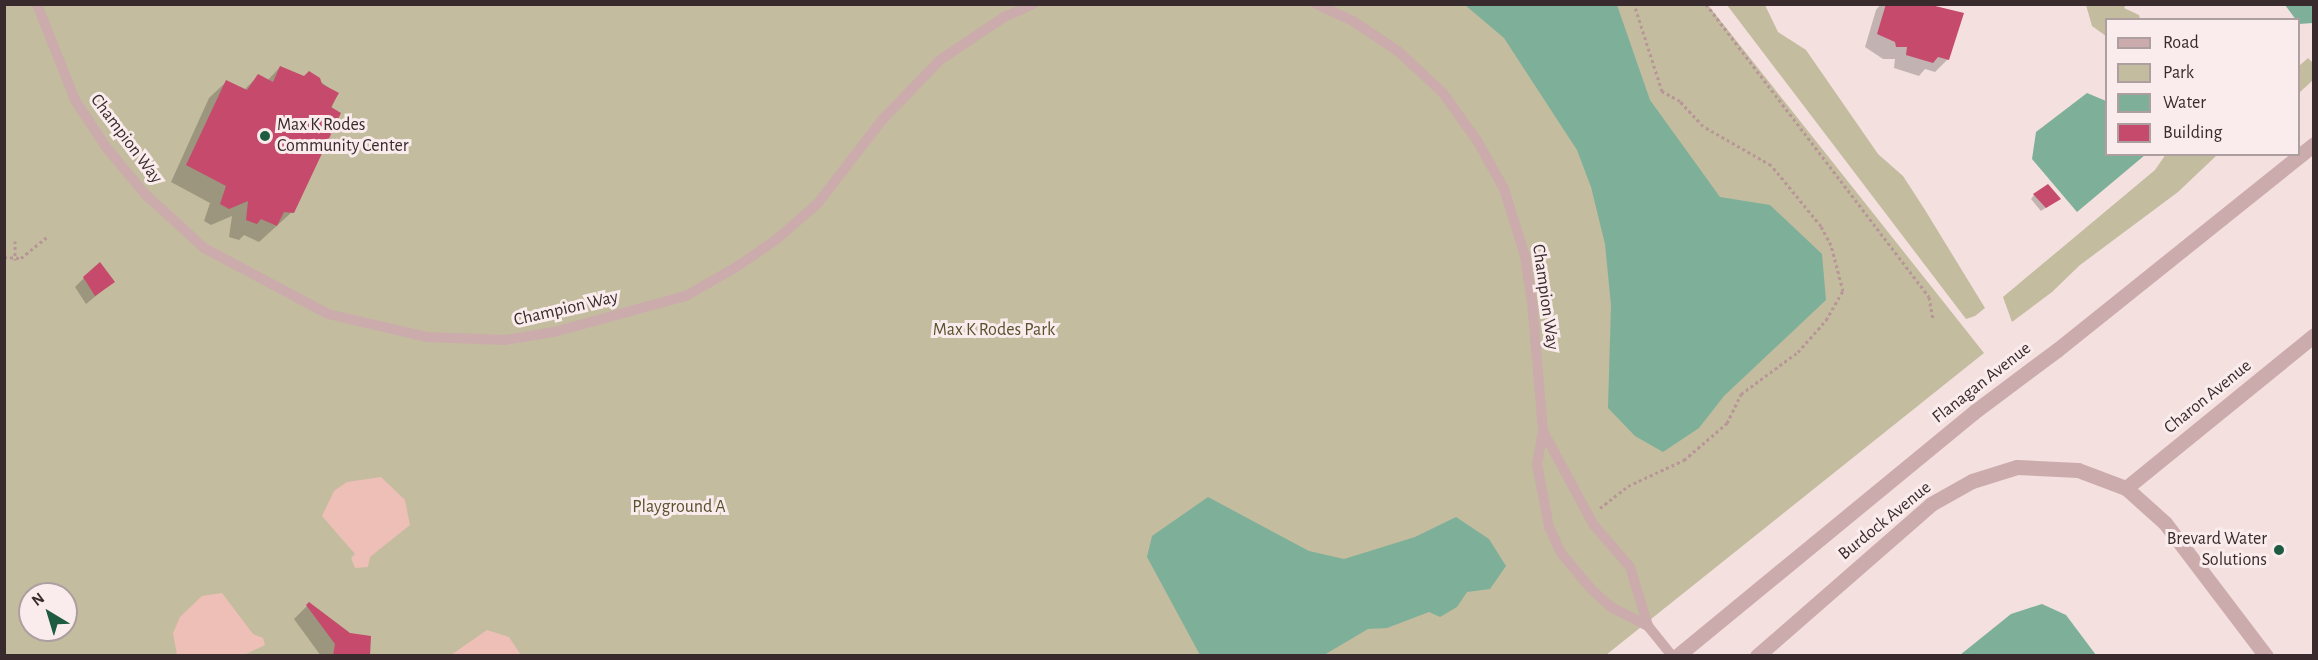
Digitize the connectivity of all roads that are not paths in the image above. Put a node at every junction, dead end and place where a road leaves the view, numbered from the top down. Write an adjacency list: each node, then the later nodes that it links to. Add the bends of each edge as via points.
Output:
1 (37, 4): 2 (lane, Champion Way, via 75,100 106,147 144,193 204,248 328,314 427,337 505,340 554,332 686,296 738,266 818,203 883,119 940,60 1004,17)
2 (1033, 4)
3 (1316, 4): 8 (lane, Champion Way, via 1353,21 1399,52 1443,93 1478,142 1504,189 1525,256)
4 (2313, 144): 5 (street, Flanagan Avenue)
5 (2300, 155)
6 (2298, 156): 12 (street, Flanagan Avenue, via 2058,350 1982,405)
7 (2313, 335): 9 (street, Charon Avenue)
8 (1543, 431): 10 (lane, Champion Way, via 1589,517 1630,567); 10 (lane, Champion Way, via 1537,464 1541,500 1561,553 1611,607)
9 (2126, 488): 13 (street, Burdock Avenue, via 2078,470 2017,467 1972,481 1931,504); 14 (street, Burdock Avenue, via 2165,523)
10 (1648, 626): 11 (lane, Champion Way)
11 (1672, 656)
12 (1677, 656)
13 (1757, 656)
14 (2266, 656)

